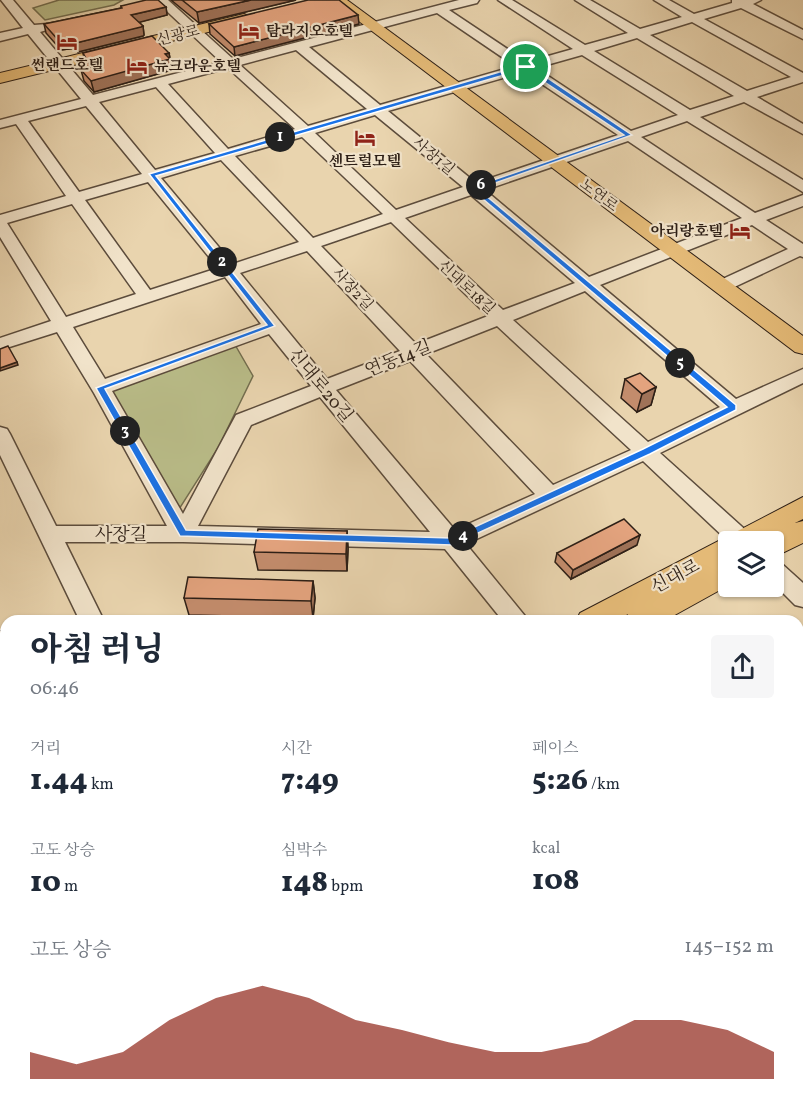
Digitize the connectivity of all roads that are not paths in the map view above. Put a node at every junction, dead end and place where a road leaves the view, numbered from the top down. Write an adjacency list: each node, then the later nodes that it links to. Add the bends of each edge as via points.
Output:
1 (7, 0): 14 (street, 신대로20길)
2 (338, 0): 13 (main road, 노연로)
3 (473, 0): 9 (street)
4 (504, 0): 20 (street)
5 (581, 0): 16 (street)
6 (660, 0): 11 (street)
7 (155, 1): 15 (street, 신대로18길)
8 (745, 1): 11 (street); 17 (street)
9 (439, 9): 13 (street); 23 (street)
10 (263, 14): 15 (main road, 신광로)
11 (693, 18): 16 (street); 25 (street)
12 (54, 24): 14 (street)
13 (372, 26): 19 (street); 27 (main road, 노연로)
14 (31, 30): 18 (street); 22 (street, 신대로20길)
15 (195, 31): 21 (street, 신대로18길); 22 (main road, 신광로)
16 (639, 35): 20 (street); 28 (street)
17 (803, 35)
18 (0, 37)
19 (298, 45): 21 (street); 30 (street, 사장1길)
20 (584, 50): 23 (street); 31 (street)
21 (231, 63): 26 (street); 34 (street, 신대로18길)
22 (58, 64): 24 (main road, 신광로); 29 (street, 신대로20길)
23 (526, 67): 27 (street); 36 (street)
24 (0, 78)
25 (803, 78): 28 (street)
26 (158, 81): 29 (street); 37 (street, 사장2길)
27 (454, 87): 30 (street); 38 (main road, 노연로)
28 (745, 96): 31 (street); 35 (street)
29 (88, 99): 32 (street); 39 (street, 신대로20길)
30 (378, 110): 34 (street); 41 (street, 사장1길)
31 (688, 115): 36 (street); 40 (street)
32 (19, 119): 33 (street); 42 (street)
33 (0, 124)
34 (304, 130): 37 (street); 44 (street, 신대로18길)
35 (803, 130)
36 (629, 135): 38 (street); 45 (street)
37 (223, 153): 39 (street); 47 (street, 사장2길)
38 (553, 160): 41 (street); 48 (main road, 노연로)
39 (152, 176): 42 (street); 50 (street, 신대로20길)
40 (803, 187)
41 (473, 188): 44 (street); 51 (street, 사장1길)
42 (75, 198): 46 (street); 53 (street)
43 (803, 201): 45 (street, 연동14길)
44 (392, 215): 47 (street); 54 (street, 신대로18길)
45 (754, 219): 48 (street, 연동14길); 49 (street)
46 (0, 222): 55 (street)
47 (311, 244): 50 (street); 59 (street, 사장2길)
48 (674, 251): 51 (street, 연동14길); 52 (main road, 노연로)
49 (802, 251): 52 (street)
50 (228, 269): 53 (street); 56 (street, 신대로20길)
51 (586, 284): 54 (street, 연동14길); 63 (street, 사장1길)
52 (722, 286): 58 (main road, 노연로)
53 (146, 296): 55 (street)
54 (500, 318): 59 (street, 연동14길); 65 (street, 신대로18길)
55 (62, 324): 57 (street); 61 (street)
56 (272, 326): 61 (street); 62 (street, 신대로20길)
57 (0, 344)
58 (803, 347)
59 (412, 353): 62 (street, 연동14길); 66 (street, 사장2길)
60 (803, 375): 63 (street, 사장길)
61 (100, 388): 72 (street)
62 (324, 388): 72 (street, 연동14길, via 243,420); 73 (street, 신대로20길)
63 (733, 408): 65 (street, 사장길)
64 (0, 434): 71 (street)
65 (646, 452): 66 (street, 사장길); 68 (street, 신대로18길)
66 (549, 495): 73 (street, 사장길)
67 (803, 507): 69 (main road, 신대로)
68 (725, 531)
69 (759, 531)
70 (803, 531): 74 (main road)
71 (49, 534): 72 (street, 사장길); 79 (street)
72 (183, 534): 73 (street, 사장길)
73 (452, 541): 80 (street, 신대로20길)
74 (784, 541)
75 (718, 553): 81 (main road, 신대로)
76 (718, 578): 82 (main road, 신대로)
77 (784, 580): 78 (street)
78 (803, 598)
79 (89, 615)
80 (512, 615)
81 (601, 615)
82 (650, 615)

